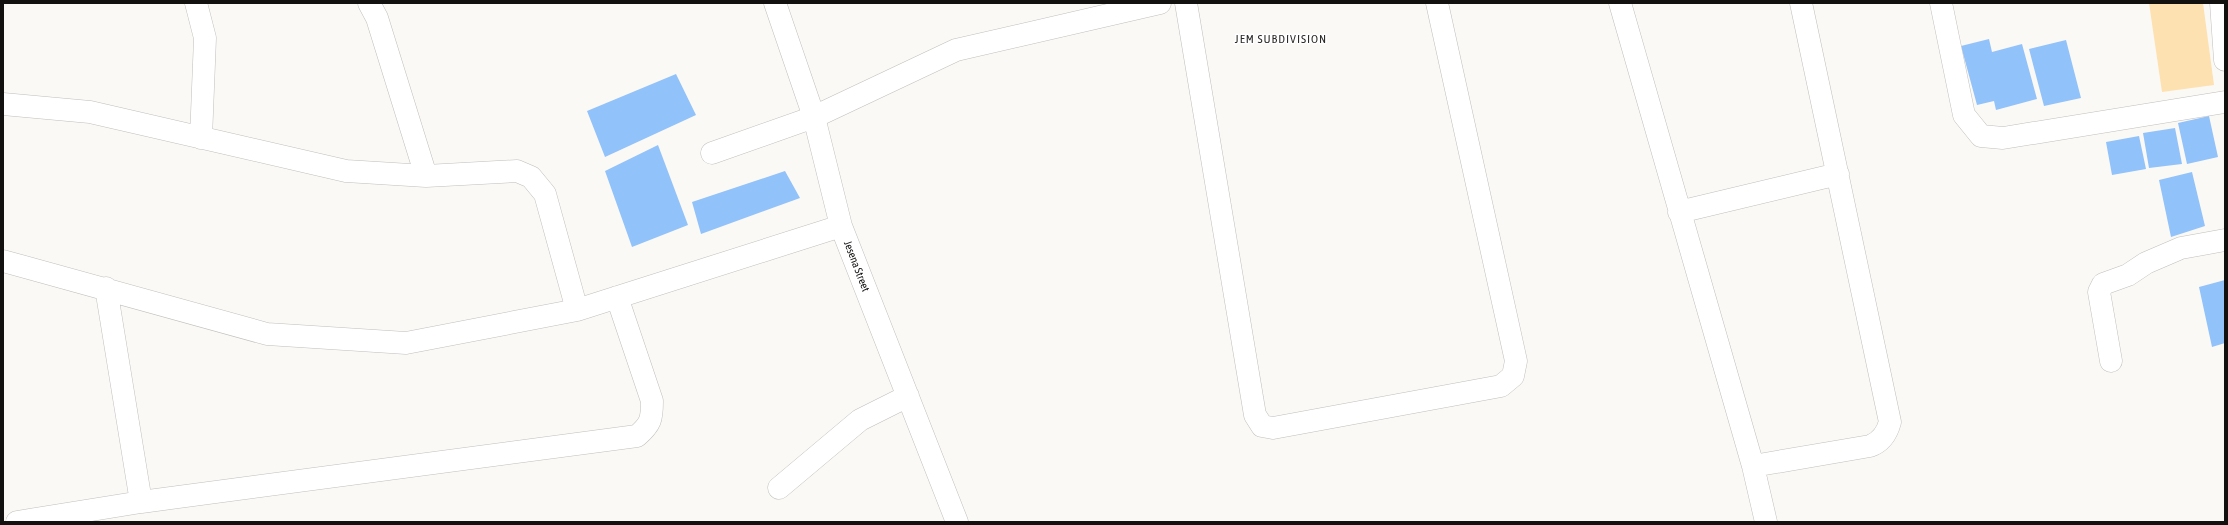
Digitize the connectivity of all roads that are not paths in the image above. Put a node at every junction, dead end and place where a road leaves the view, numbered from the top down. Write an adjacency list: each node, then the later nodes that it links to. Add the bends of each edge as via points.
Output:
1 (196, 3): 15 (street, via 205,38)
2 (369, 3): 18 (street, via 377,18)
3 (775, 3): 14 (street, Jesena Street)
4 (1160, 3): 14 (street, via 956,50)
5 (1186, 3): 6 (street, via 1255,415 1262,426 1274,428 1501,386 1513,376 1516,361)
6 (1437, 3)
7 (1620, 3): 19 (street)
8 (1801, 3): 17 (street)
9 (1941, 3): 12 (street, via 1964,115 1981,136 2003,138)
10 (2221, 3): 11 (street)
11 (2225, 60)
12 (2225, 102)
13 (3, 104): 15 (street, via 90,112)
14 (814, 118): 16 (street); 20 (street, Jesena Street)
15 (201, 138): 18 (street, via 346,171)
16 (712, 153)
17 (1838, 174): 19 (street); 28 (street, via 1890,422 1888,431 1876,444 1870,446)
18 (426, 176): 25 (street, via 517,171 531,177 545,194)
19 (1680, 212): 28 (street)
20 (841, 226): 24 (street); 27 (street, Jesena Street)
21 (2225, 240): 26 (street, via 2182,248 2146,263 2128,275 2103,284 2100,292)
22 (3, 262): 23 (street)
23 (106, 288): 25 (street, via 267,334 406,343); 30 (street)
24 (617, 297): 25 (street); 30 (street, via 652,401 652,416 648,426 637,436)
25 (577, 310)
26 (2111, 361)
27 (908, 396): 29 (street, via 860,420); 32 (street, Jesena Street)
28 (1753, 466): 33 (street)
29 (779, 488)
30 (141, 502): 31 (street)
31 (17, 522)
32 (957, 522)
33 (1766, 522)

